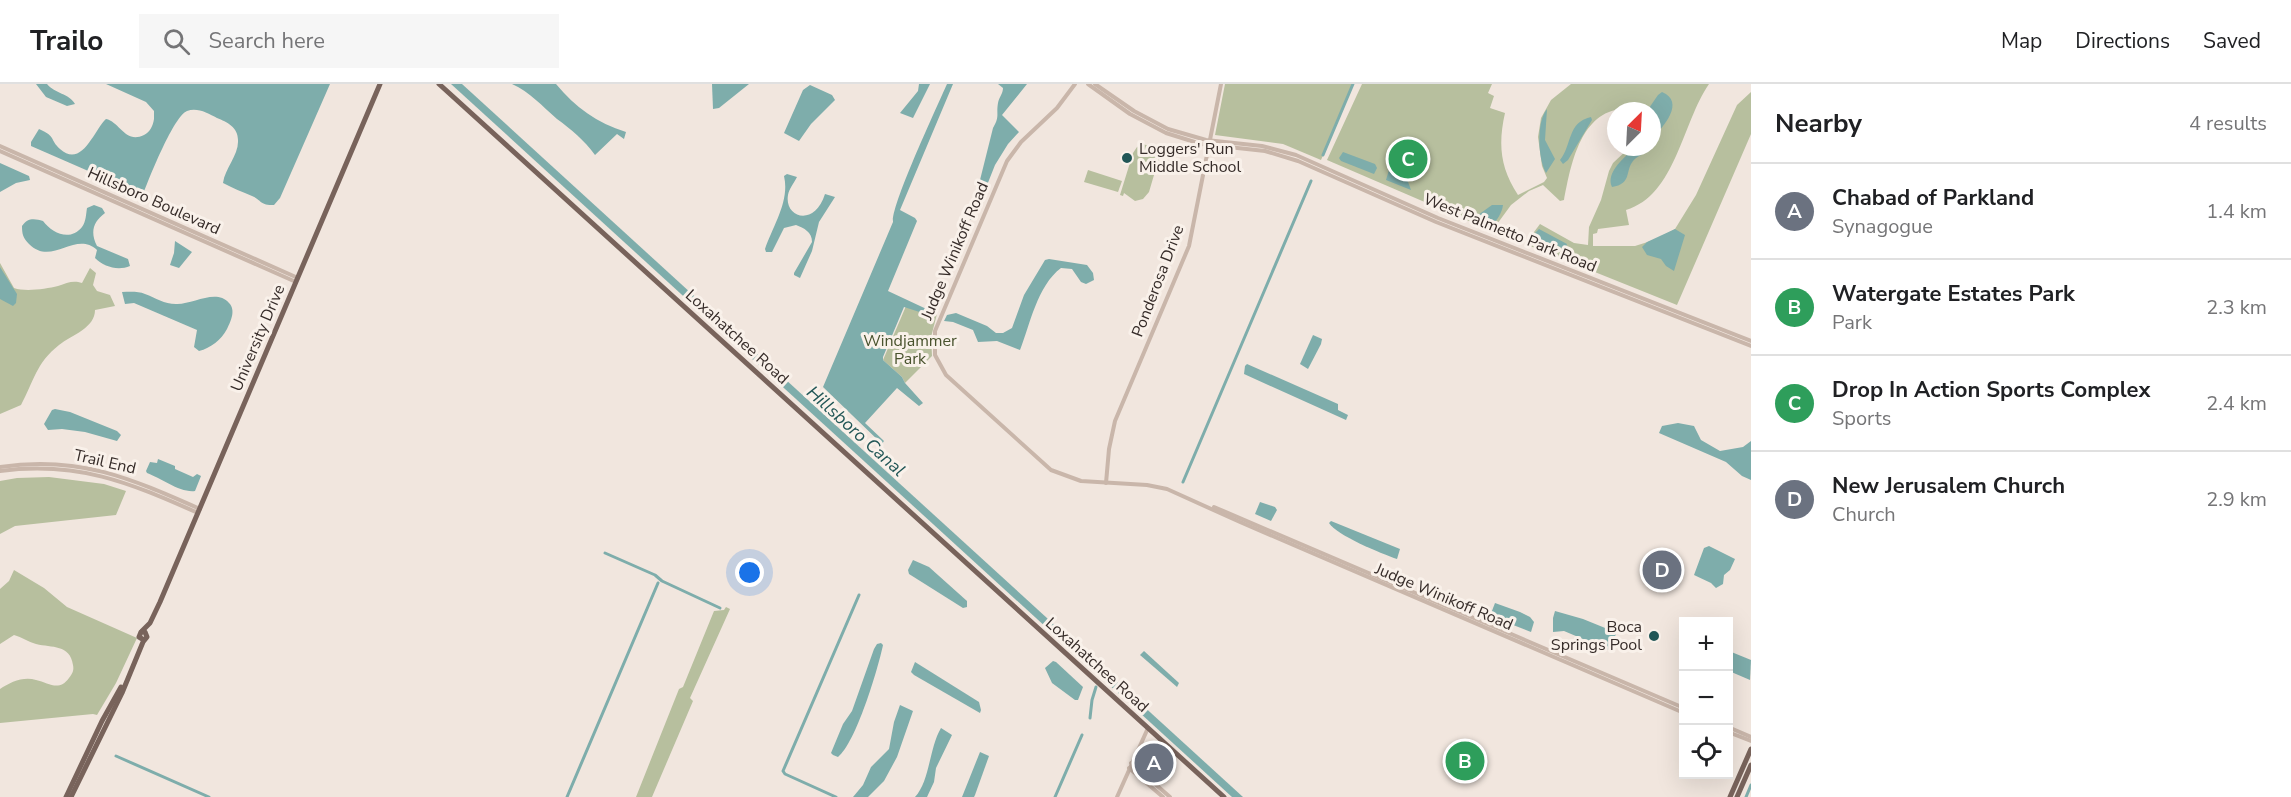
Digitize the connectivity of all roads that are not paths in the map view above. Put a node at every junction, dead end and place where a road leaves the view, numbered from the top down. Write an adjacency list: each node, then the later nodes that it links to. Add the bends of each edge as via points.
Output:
1 (380, 84): 11 (main road, University Drive)
2 (441, 84): 21 (main road, Loxahatchee Road)
3 (1075, 84): 15 (street, Judge Winikoff Road, via 1057,108 1017,146 1004,167 937,322 934,346 938,363 949,379 1043,465 1072,479)
4 (1088, 84): 7 (street, via 1149,125 1175,137)
5 (1095, 84): 7 (street, West Palmetto Park Road, via 1160,125)
6 (1221, 84): 7 (street, Ponderosa Drive)
7 (1210, 143): 10 (street, West Palmetto Park Road, via 1276,149); 15 (street, Ponderosa Drive, via 1188,246 1115,421)
8 (0, 146): 11 (street, Hillsboro Boulevard)
9 (0, 151): 11 (street, Hillsboro Boulevard)
10 (1326, 171): 12 (street, West Palmetto Park Road); 13 (street, West Palmetto Park Road, via 1473,237)
11 (297, 280): 17 (main road, University Drive)
12 (1751, 341)
13 (1751, 346)
14 (0, 469): 17 (street, Trail End, via 48,464 98,470 134,480)
15 (1106, 483): 16 (street, Judge Winikoff Road, via 1157,486)
16 (1197, 501): 19 (street, Judge Winikoff Road); 20 (street, Judge Winikoff Road)
17 (199, 511): 18 (main road, University Drive, via 160,603 141,637 139,654)
18 (130, 673): 29 (main road); 30 (main road)
19 (1679, 706)
20 (1679, 710)
21 (1149, 729): 27 (street); 34 (main road, Loxahatchee Road)
22 (1733, 732): 24 (street)
23 (1733, 732): 25 (street)
24 (1751, 737)
25 (1751, 741)
26 (1751, 749): 35 (main road)
27 (1130, 765): 31 (street); 32 (street); 33 (street)
28 (1751, 765): 36 (main road)
29 (66, 797)
30 (71, 797)
31 (1117, 797)
32 (1163, 797)
33 (1170, 797)
34 (1224, 797)
35 (1730, 797)
36 (1737, 797)

